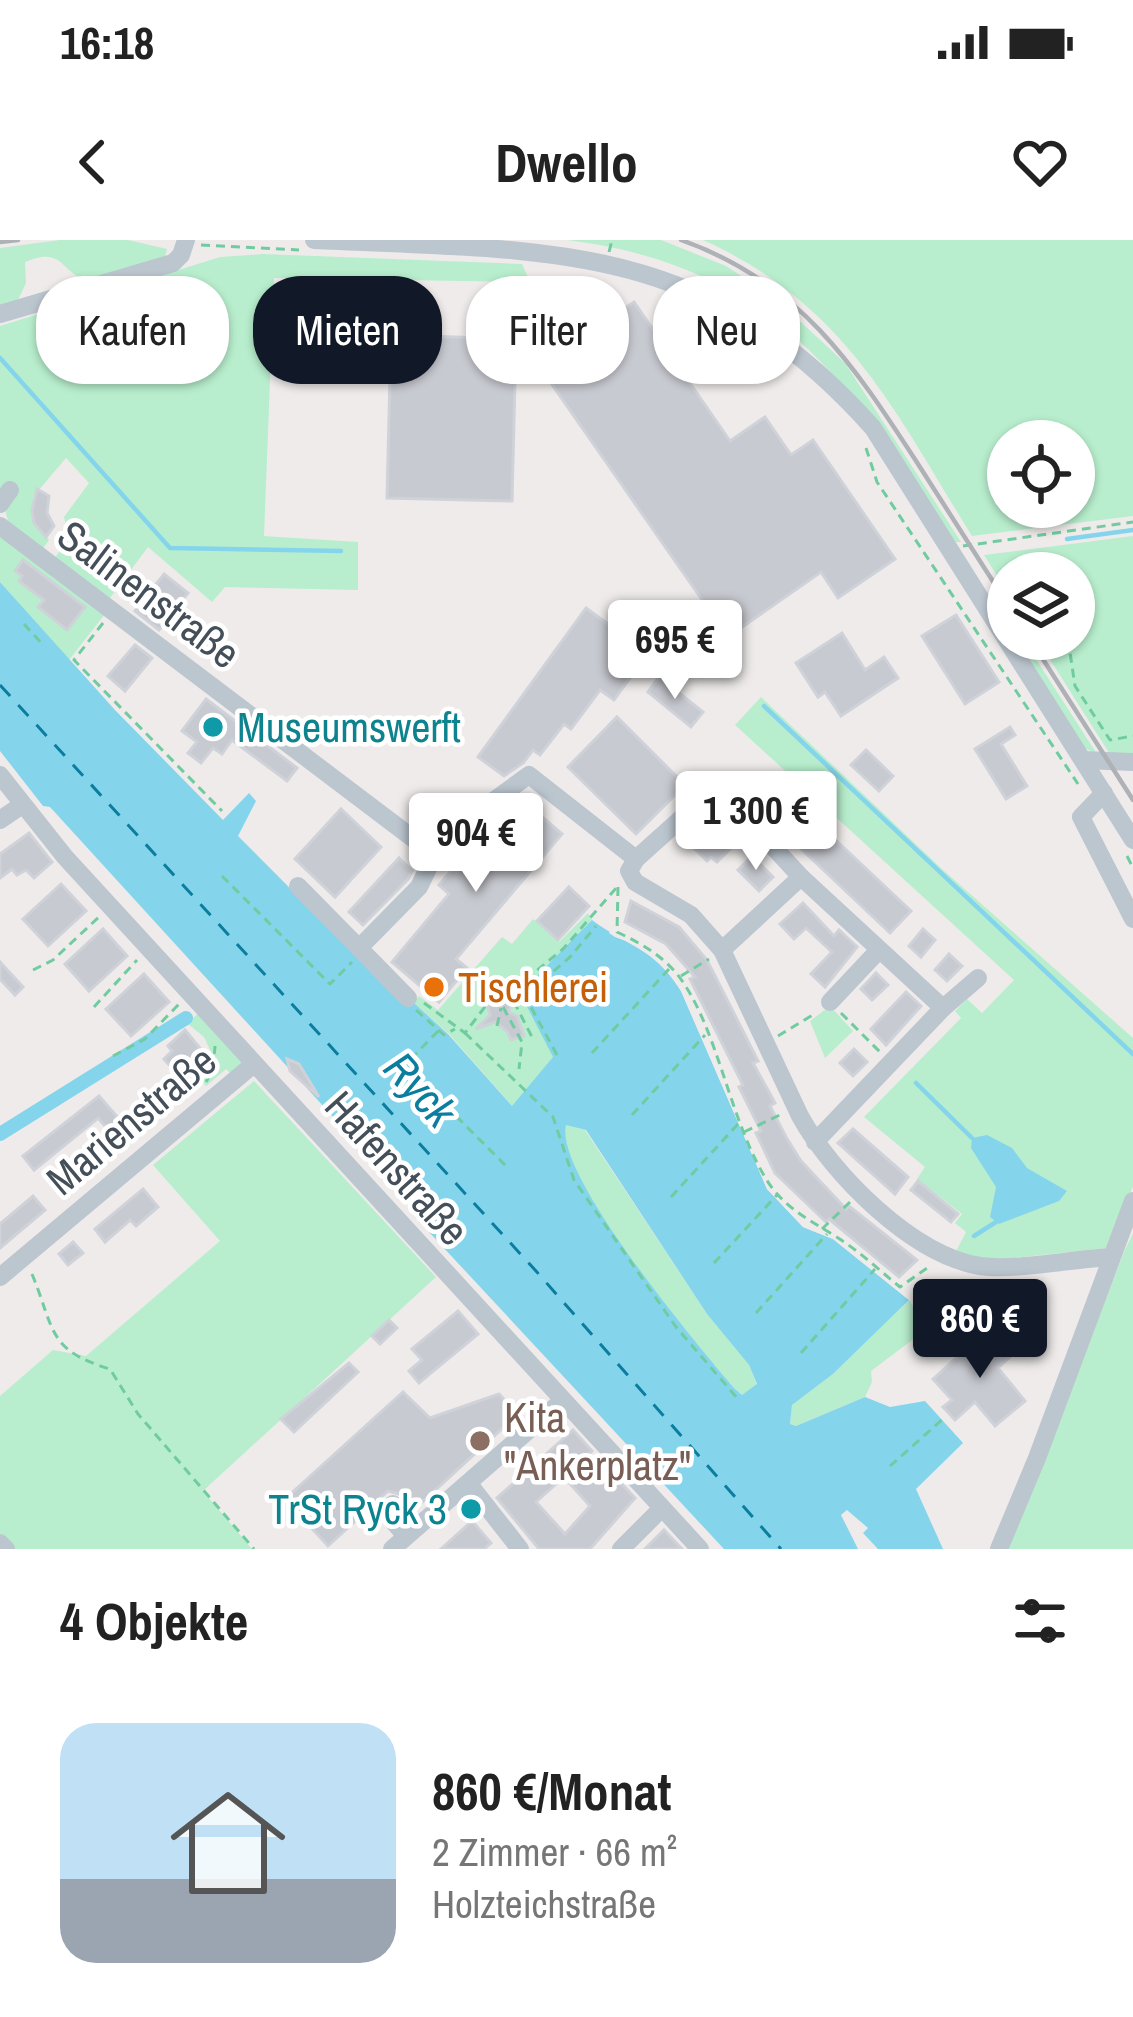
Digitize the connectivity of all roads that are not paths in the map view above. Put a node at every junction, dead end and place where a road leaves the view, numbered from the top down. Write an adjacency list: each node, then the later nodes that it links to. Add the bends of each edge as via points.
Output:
1 (186, 242): 4 (street, via 173,263)
2 (312, 245): 3 (street)
3 (610, 247): 6 (street, via 705,286 777,329 823,369 872,428)
4 (0, 314)
5 (0, 526): 13 (street, Salinenstraße)
6 (1083, 760): 7 (street); 9 (street)
7 (1133, 762)
8 (0, 775): 10 (street, Hafenstraße)
9 (1099, 798): 12 (street); 17 (street, via 1082,818)
10 (22, 805): 11 (street); 25 (street, Hafenstraße)
11 (0, 820)
12 (1127, 842)
13 (427, 849): 14 (street, via 529,775); 20 (street, via 433,858 419,887)
14 (625, 855): 15 (street, via 717,794); 18 (street, via 635,882 691,915)
15 (801, 877): 18 (street); 19 (street)
16 (298, 886): 20 (street)
17 (1133, 919)
18 (722, 950): 26 (street)
19 (878, 951): 23 (street); 24 (street)
20 (358, 952): 22 (street)
21 (978, 978): 24 (street)
22 (409, 1002)
23 (830, 1002)
24 (943, 1008): 26 (street)
25 (254, 1064): 29 (street, Marienstraße); 30 (street, Hafenstraße)
26 (814, 1142): 28 (street, via 860,1192 939,1255 985,1267)
27 (1133, 1201): 28 (street)
28 (1110, 1257): 38 (street)
29 (0, 1277)
30 (562, 1401): 31 (street); 33 (street, Hafenstraße)
31 (469, 1484): 34 (street); 35 (street)
32 (393, 1504): 34 (street, via 385,1511)
33 (661, 1509): 36 (street); 37 (street, Hafenstraße)
34 (399, 1543)
35 (520, 1549)
36 (621, 1549)
37 (700, 1549)
38 (999, 1549)

